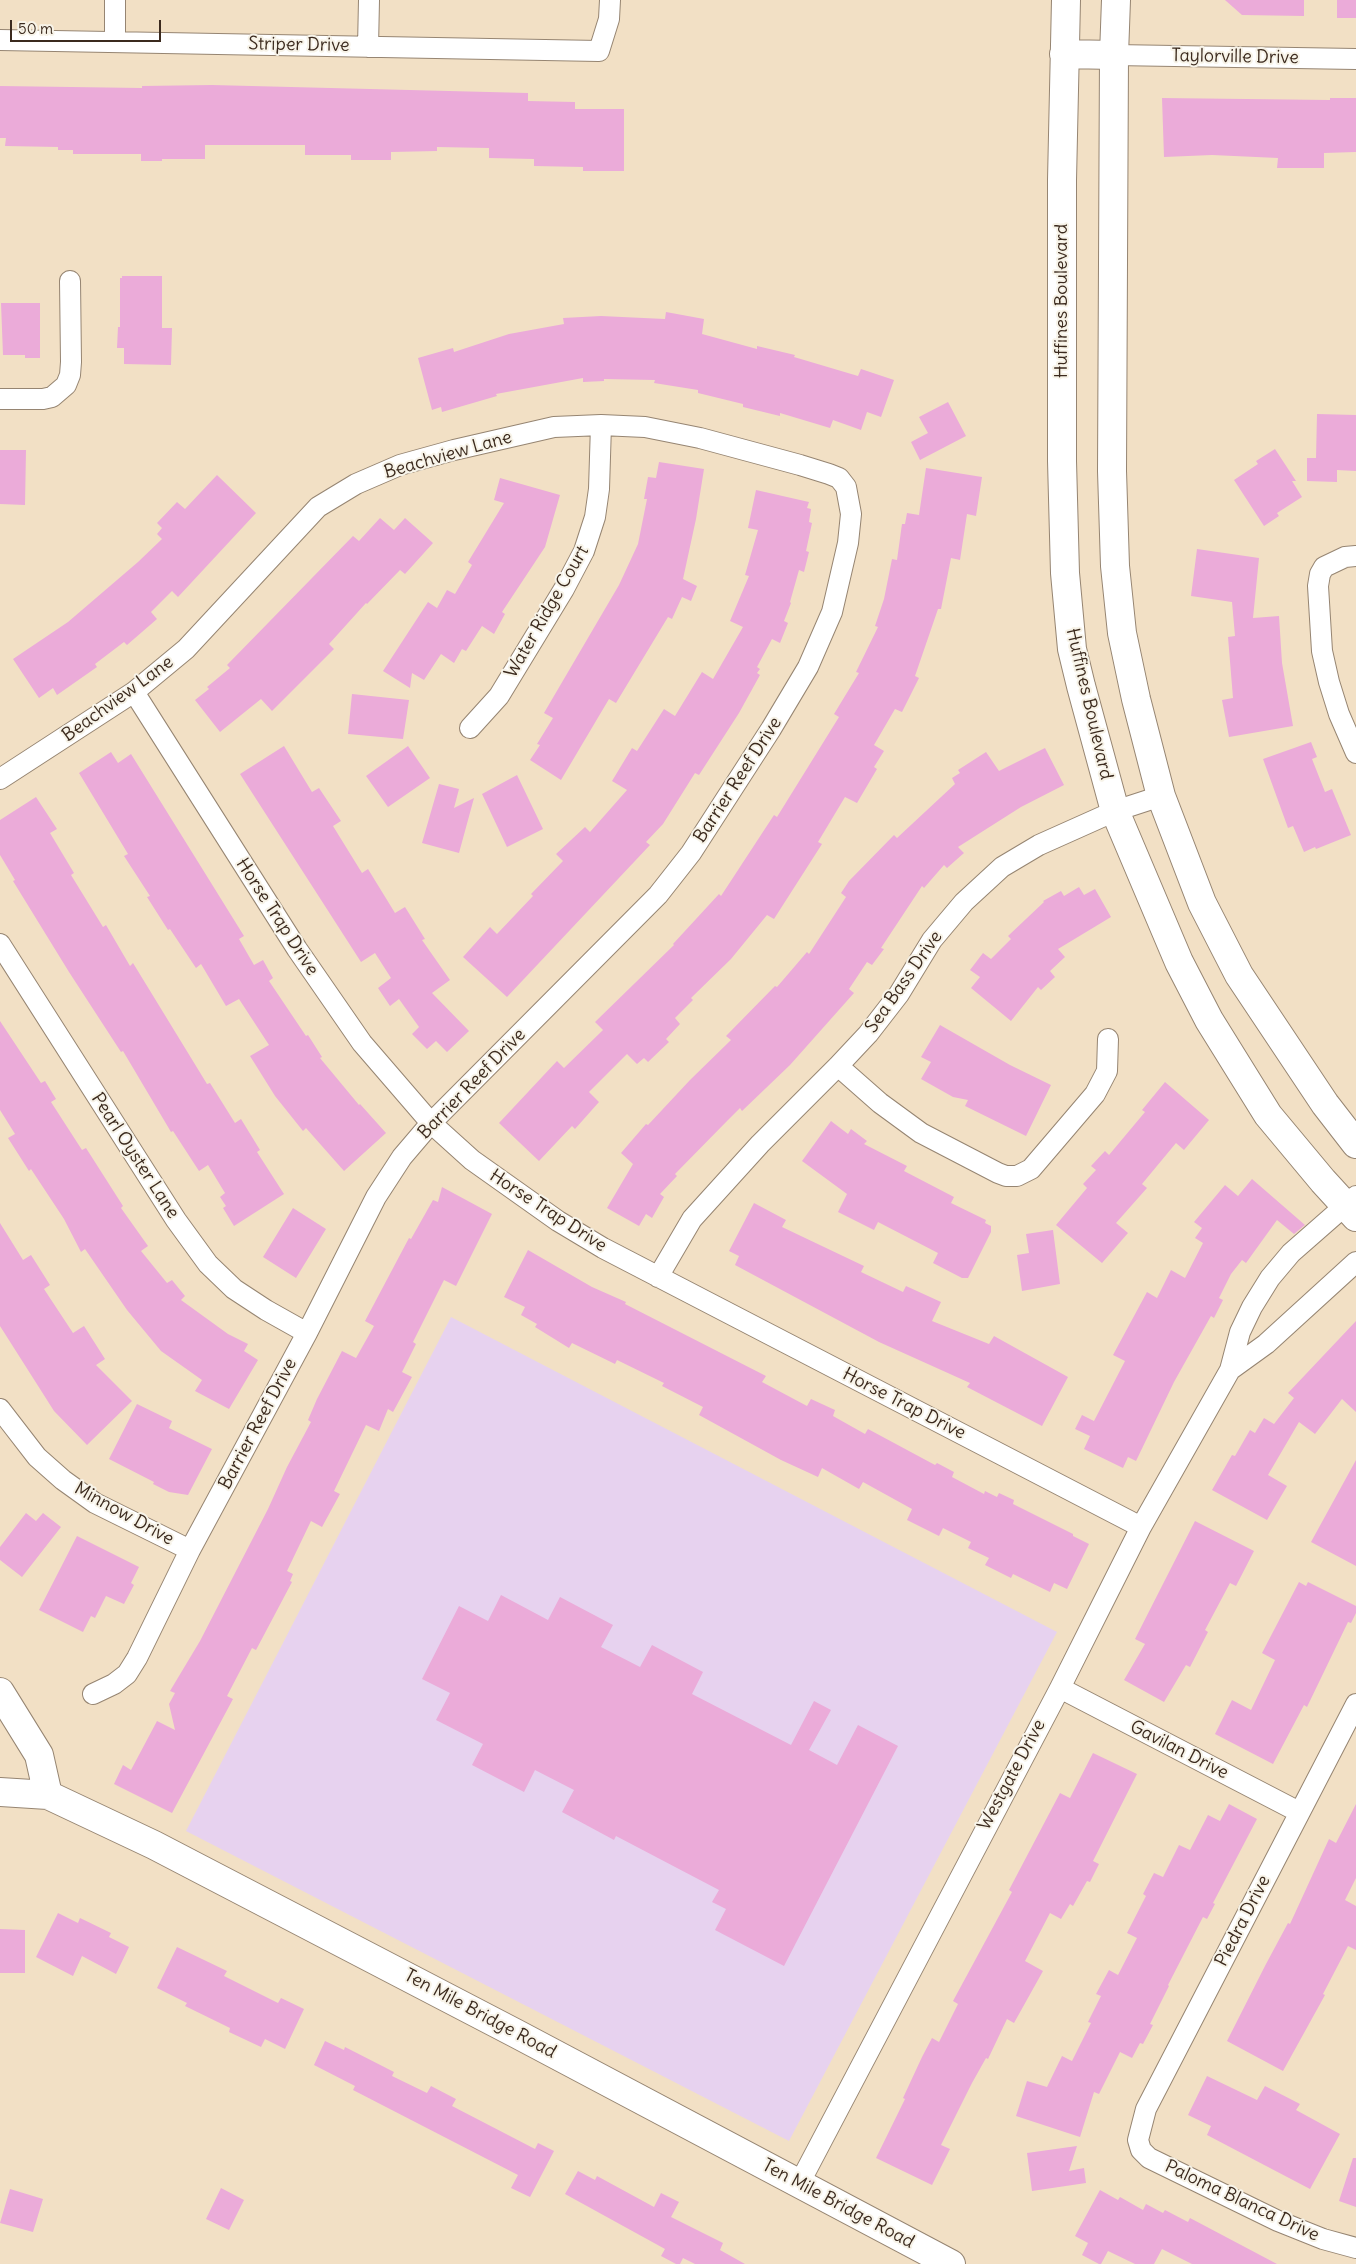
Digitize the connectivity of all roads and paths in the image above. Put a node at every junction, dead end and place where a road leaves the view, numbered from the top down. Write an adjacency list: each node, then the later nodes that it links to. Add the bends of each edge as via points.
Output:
1 (115, 0): 7 (street)
2 (369, 0): 8 (street)
3 (610, 0): 8 (street, Striper Drive, via 609,19 599,51)
4 (1066, 0): 9 (main road, Huffines Boulevard)
5 (1116, 0): 10 (main road)
6 (0, 40): 7 (street, Striper Drive)
7 (115, 42): 8 (street, Striper Drive)
8 (368, 46)
9 (1064, 54): 10 (main road); 22 (main road, Huffines Boulevard, via 1062,461 1065,573 1072,649)
10 (1114, 55): 11 (street, Taylorville Drive); 21 (main road, via 1114,566 1126,652)
11 (1356, 59)
12 (70, 282): 13 (street, via 71,362 66,386 52,397 43,399)
13 (0, 399)
14 (601, 425): 15 (street, Beachview Lane, via 645,427 700,438 830,474); 17 (street, Beachview Lane, via 554,427 454,450 400,465 356,484 318,507 186,649); 18 (street, Water Ridge Court, via 598,499 584,551 499,696)
15 (846, 486): 26 (street, Barrier Reef Drive, via 851,514 848,542 832,612 808,667 691,853 658,895)
16 (1356, 556): 19 (street, via 1345,557 1324,567 1318,586 1322,651 1329,682)
17 (134, 692): 20 (street, Beachview Lane); 26 (street, Horse Trap Drive, via 334,1005 383,1069)
18 (470, 728)
19 (1356, 753)
20 (0, 779)
21 (1161, 796): 22 (street, Sea Bass Drive); 27 (main road, via 1202,903 1239,975 1325,1104)
22 (1115, 811): 25 (street, Sea Bass Drive, via 1002,867 964,902 932,940 894,1001); 28 (main road, Huffines Boulevard, via 1167,935 1209,1020 1268,1115 1323,1181)
23 (0, 944): 31 (street, Pearl Oyster Lane, via 176,1220 208,1264 234,1289)
24 (1108, 1039): 25 (street, via 1107,1071 1095,1094 1031,1170 1017,1176 998,1173 921,1132 880,1103)
25 (838, 1066): 30 (street, Sea Bass Drive, via 692,1219)
26 (431, 1123): 30 (street, Horse Trap Drive, via 472,1160 558,1222); 31 (street, Barrier Reef Drive, via 402,1157 376,1197)
27 (1356, 1144)
28 (1353, 1206): 32 (street, Westgate Drive, via 1291,1253 1270,1278 1240,1332)
29 (1356, 1262): 32 (street, Westgate Drive, via 1266,1344)
30 (658, 1276): 34 (street, Horse Trap Drive)
31 (307, 1333): 35 (street, Barrier Reef Drive)
32 (1230, 1370): 34 (street, Westgate Drive)
33 (0, 1408): 35 (street, Minnow Drive, via 37,1457 63,1480 95,1503)
34 (1141, 1527): 36 (street, Westgate Drive)
35 (190, 1550): 38 (street, Barrier Reef Drive, via 127,1674)
36 (1060, 1688): 42 (street, Gavilan Drive); 44 (street, Westgate Drive)
37 (0, 1692): 41 (main road, via 39,1755)
38 (94, 1694)
39 (1356, 1704): 42 (street, Piedra Drive)
40 (0, 1792): 41 (main road, Ten Mile Bridge Road)
41 (48, 1795): 44 (main road, Ten Mile Bridge Road, via 250,1894)
42 (1299, 1812): 43 (street, Piedra Drive, via 1146,2109)
43 (1138, 2140): 45 (street, Paloma Blanca Drive, via 1141,2150 1149,2158 1278,2220 1323,2239)
44 (799, 2184): 46 (main road, Ten Mile Bridge Road)
45 (1356, 2248)
46 (950, 2264)

